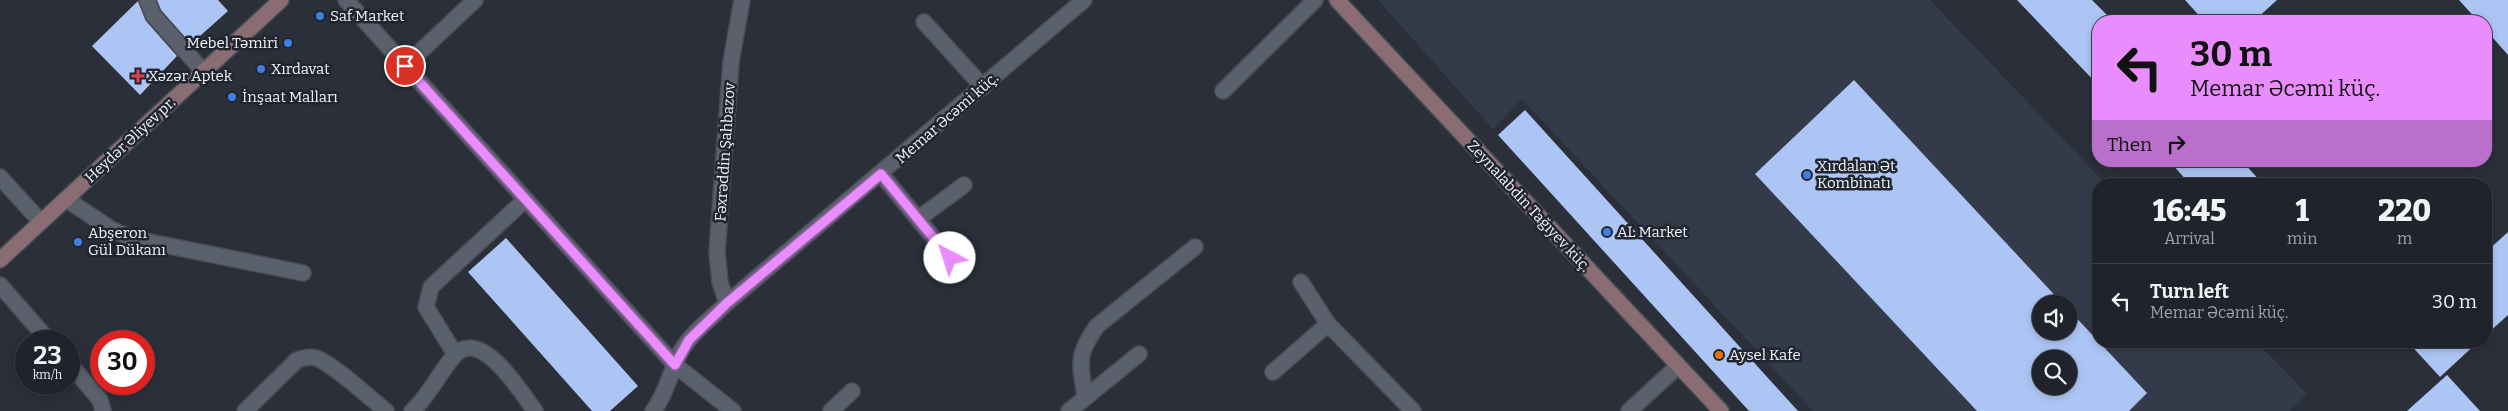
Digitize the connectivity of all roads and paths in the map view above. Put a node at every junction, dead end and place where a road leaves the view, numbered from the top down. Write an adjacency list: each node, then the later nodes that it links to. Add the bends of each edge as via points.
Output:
1 (148, 0): 11 (street, via 153,16)
2 (282, 0): 11 (street, Heydər Əliyev pr.)
3 (346, 0): 10 (street)
4 (475, 0): 10 (street)
5 (742, 0): 27 (street, Fəxrəddin Şahbazov, via 731,62 717,252 720,282)
6 (1084, 0): 12 (street, Memar Əcəmi küç.)
7 (1314, 0): 13 (street)
8 (1337, 0): 33 (street, Zeynalabdin Tağıyev küç.)
9 (924, 22): 12 (street)
10 (405, 66): 18 (street)
11 (204, 72): 17 (street, Heydər Əliyev pr.)
12 (983, 87): 14 (street, Memar Əcəmi küç.)
13 (1223, 91)
14 (881, 174): 19 (street); 27 (street, Memar Əcəmi küç.)
15 (0, 177): 20 (street)
16 (964, 185): 19 (street)
17 (66, 199): 20 (street, Heydər Əliyev pr.); 24 (street, via 111,230 130,238)
18 (526, 199): 30 (street, via 431,288 426,307); 32 (street)
19 (918, 219): 22 (street)
20 (40, 222): 23 (street, Heydər Əliyev pr.)
21 (1195, 247): 37 (street, via 1097,326 1079,359)
22 (950, 258)
23 (0, 260)
24 (303, 273)
25 (1301, 282): 28 (street)
26 (0, 285): 29 (street)
27 (727, 303): 32 (street, Memar Əcəmi küç., via 689,340)
28 (1328, 324): 34 (street); 47 (street)
29 (39, 330)
30 (455, 354): 41 (street); 42 (street, via 482,351 500,364)
31 (1139, 354): 37 (street)
32 (675, 365): 43 (street, Memar Əcəmi küç., via 669,385); 44 (street)
33 (1678, 366): 48 (street); 49 (street, Zeynalabdin Tağıyev küç.)
34 (1272, 372)
35 (80, 377): 38 (street, via 100,400)
36 (852, 391): 45 (street)
37 (1085, 396): 46 (street)
38 (103, 411)
39 (245, 411): 40 (street, via 297,360 307,357 329,366)
40 (386, 411)
41 (412, 411)
42 (535, 411)
43 (653, 411)
44 (733, 411)
45 (831, 411)
46 (1069, 411)
47 (1412, 411)
48 (1628, 411)
49 (1721, 411)

